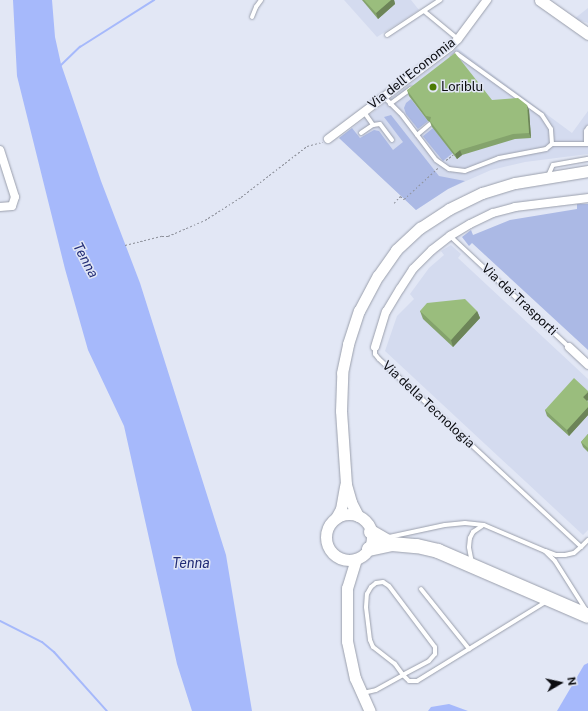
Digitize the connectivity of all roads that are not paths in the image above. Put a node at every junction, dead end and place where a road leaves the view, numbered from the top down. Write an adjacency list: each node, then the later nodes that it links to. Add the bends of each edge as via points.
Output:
1 (262, 0): 6 (lane)
2 (440, 0): 5 (lane)
3 (487, 0): 9 (street, Via dell'Economia)
4 (543, 1): 7 (main road)
5 (424, 11): 8 (lane); 9 (lane)
6 (252, 17)
7 (588, 34)
8 (388, 35)
9 (458, 39): 10 (street, Via dell'Economia)
10 (450, 47): 11 (lane); 14 (street, Via dell'Economia)
11 (457, 54): 12 (lane); 24 (lane, via 542,115 551,129)
12 (451, 58)
13 (415, 86): 15 (lane)
14 (384, 96): 15 (lane); 16 (street, Via dell'Economia)
15 (390, 104): 21 (lane)
16 (363, 112): 18 (lane); 22 (street, Via dell'Economia)
17 (430, 124): 21 (lane)
18 (373, 125): 20 (lane); 23 (lane, via 380,124)
19 (588, 128): 25 (lane)
20 (361, 133)
21 (417, 135): 24 (lane, via 441,165 465,171 499,158 546,149)
22 (328, 139)
23 (392, 140)
24 (552, 144): 25 (lane)
25 (587, 144)
26 (0, 150): 31 (street, via 15,197 12,206)
27 (588, 159): 29 (lane, via 553,165)
28 (588, 171): 29 (main road)
29 (548, 177): 36 (main road, via 482,193 449,209 420,228 396,250 378,276 359,311 342,372 341,411)
30 (588, 198): 32 (street, Via della Tecnologia, via 515,207 493,213)
31 (0, 207)
32 (450, 236): 33 (street, Via della Tecnologia, via 427,254 400,289 386,312); 34 (lane, Via dei Trasporti)
33 (375, 347): 42 (lane, Via della Tecnologia, via 375,354 379,359)
34 (569, 347): 35 (street, Via dei Trasporti)
35 (588, 365)
36 (346, 484): 37 (main road, via 350,502); 38 (main road, via 341,509)
37 (358, 516): 38 (main road, via 343,515); 40 (main road)
38 (336, 518): 45 (main road, via 326,536 329,550)
39 (484, 525): 40 (lane, via 445,525); 44 (lane); 47 (lane, via 478,527 470,538)
40 (382, 538): 43 (highway); 43 (main road, via 372,538); 47 (highway, via 438,551)
41 (588, 540): 42 (lane)
42 (581, 547): 44 (lane, via 574,553 565,555)
43 (368, 549): 46 (main road)
44 (545, 551): 51 (lane, via 555,561)
45 (340, 559): 46 (main road); 48 (main road)
46 (356, 559): 48 (main road)
47 (473, 566): 50 (highway)
48 (347, 588): 54 (main road, via 347,641)
49 (421, 589): 52 (lane)
50 (550, 599): 51 (highway); 52 (lane)
51 (588, 615)
52 (468, 649): 53 (lane, via 417,681 409,681)
53 (403, 675): 53 (lane, via 430,661 435,654 435,646 389,586 383,582 376,583 367,594 370,640 373,647); 54 (lane, via 376,690)
54 (361, 694): 55 (main road)
55 (370, 711)

